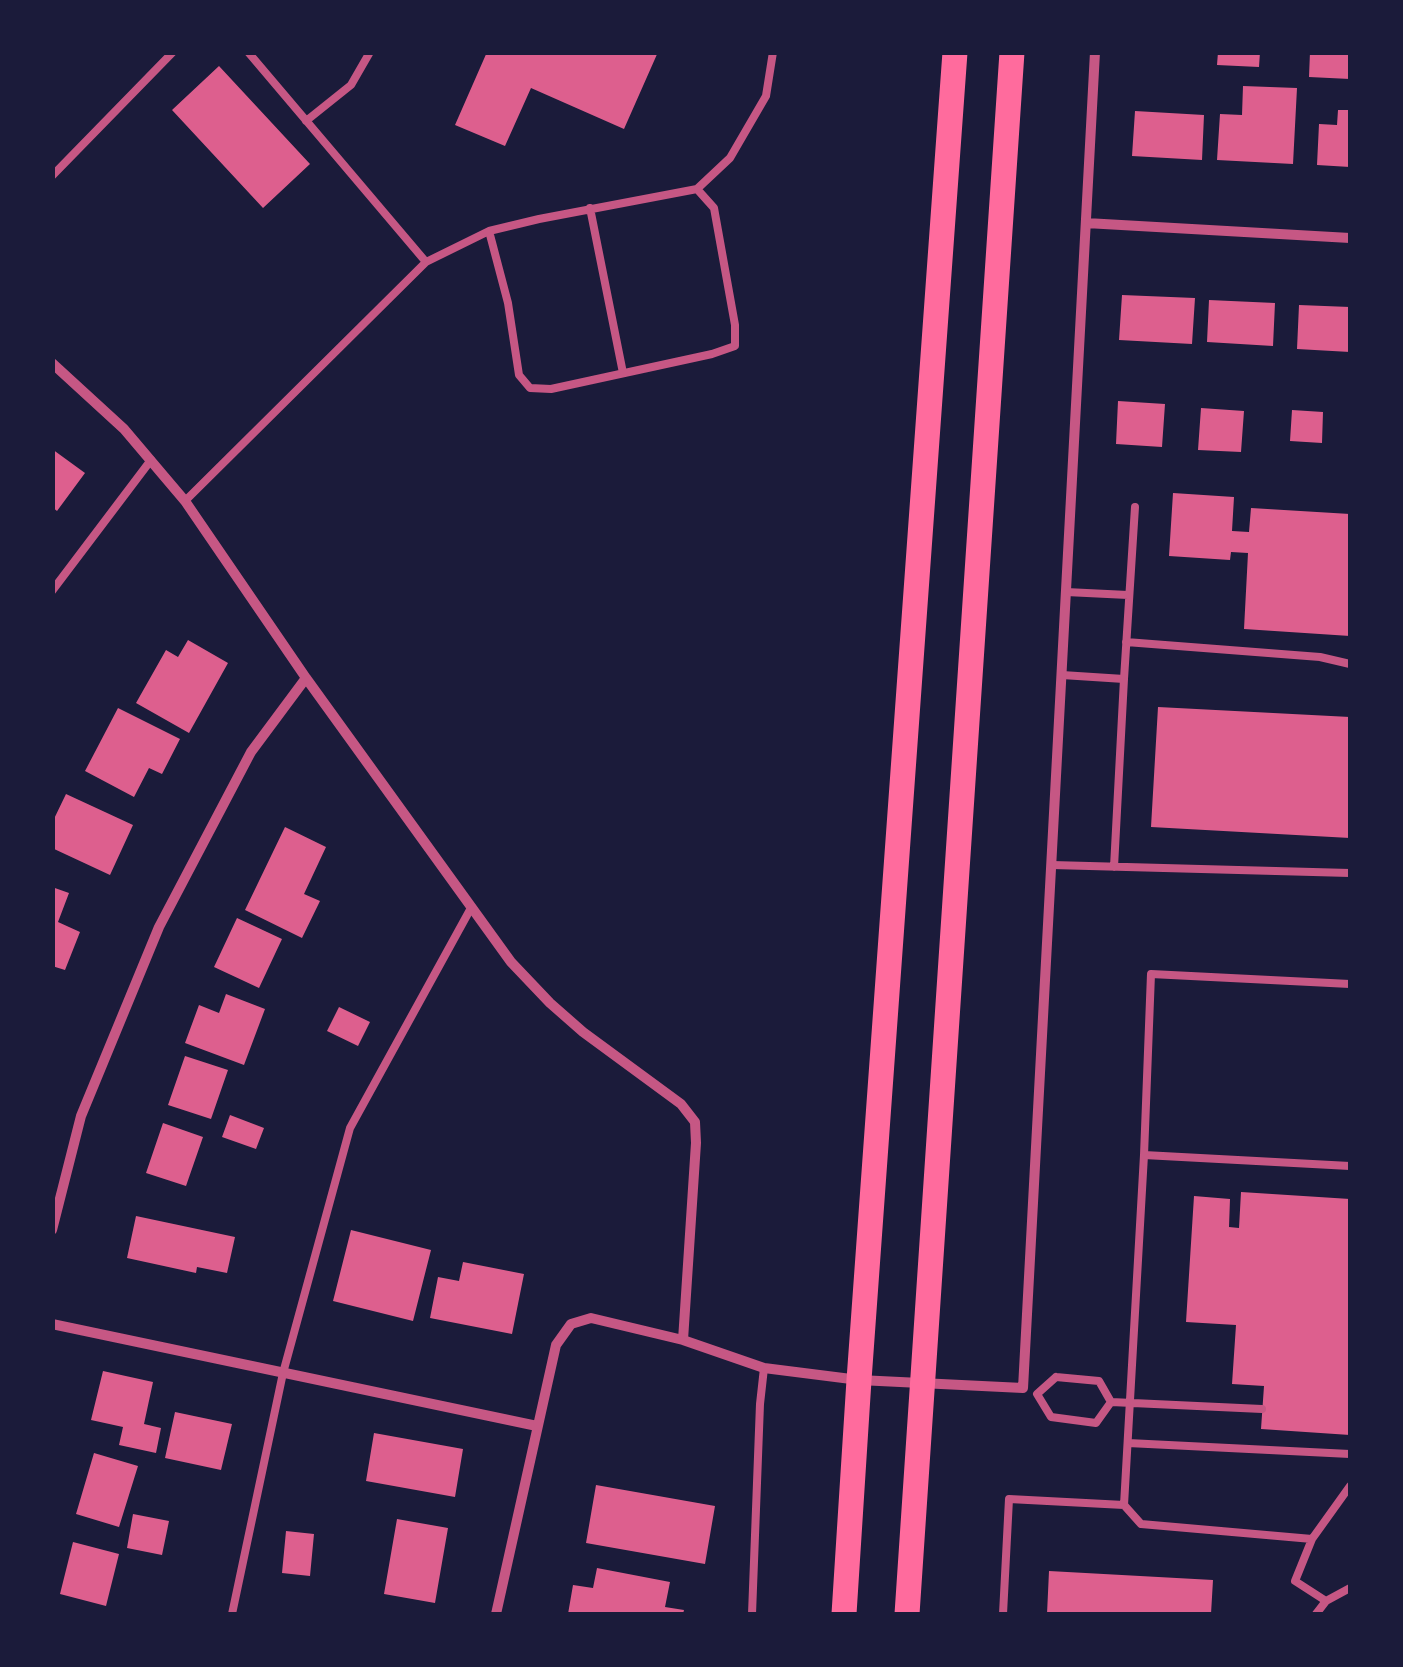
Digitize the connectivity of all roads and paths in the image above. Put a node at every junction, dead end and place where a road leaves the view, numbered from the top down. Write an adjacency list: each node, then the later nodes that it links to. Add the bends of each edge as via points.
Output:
1 (173, 52): 9 (lane)
2 (248, 52): 8 (lane)
3 (370, 52): 8 (lane, via 351,85)
4 (773, 52): 10 (lane, via 766,96 730,158)
5 (955, 52): 41 (main road)
6 (1012, 52): 42 (main road)
7 (1096, 52): 12 (street)
8 (306, 121): 15 (lane)
9 (52, 176)
10 (697, 189): 11 (lane); 17 (lane, via 714,208 735,346)
11 (590, 208): 13 (lane); 17 (lane)
12 (1086, 223): 14 (street); 22 (street)
13 (489, 231): 15 (lane); 17 (lane, via 520,374 530,388)
14 (1350, 238)
15 (426, 262): 19 (lane)
16 (52, 363): 18 (street)
17 (624, 373)
18 (152, 460): 19 (street); 21 (lane)
19 (185, 501): 27 (street)
20 (1135, 507): 23 (lane)
21 (52, 591)
22 (1066, 592): 23 (lane); 26 (street)
23 (1128, 595): 24 (lane)
24 (1126, 642): 25 (lane); 28 (lane)
25 (1350, 664)
26 (1062, 675): 28 (lane); 29 (street)
27 (306, 678): 32 (street); 36 (street, via 251,752 159,927 82,1116)
28 (1124, 679): 30 (lane)
29 (1052, 865): 30 (lane); 43 (street)
30 (1114, 868): 31 (lane)
31 (1350, 873)
32 (471, 908): 38 (street, via 550,1003 681,1104 695,1122); 40 (lane, via 350,1128)
33 (1350, 984): 34 (lane, via 1151,974)
34 (1144, 1156): 35 (lane); 46 (lane)
35 (1350, 1166)
36 (52, 1230)
37 (52, 1324): 40 (street)
38 (683, 1340): 39 (street); 48 (street, via 592,1318 571,1324 556,1344)
39 (764, 1368): 41 (street); 58 (lane)
40 (283, 1373): 48 (street); 56 (lane)
41 (859, 1380): 42 (street); 59 (main road)
42 (922, 1384): 43 (street); 60 (main road)
43 (1024, 1388): 44 (lane)
44 (1037, 1394): 45 (lane, via 1056,1377 1099,1381); 45 (lane, via 1051,1417 1096,1423)
45 (1111, 1402): 46 (lane)
46 (1130, 1404): 47 (lane); 49 (lane)
47 (1262, 1409)
48 (537, 1426): 57 (street)
49 (1128, 1443): 50 (lane); 52 (lane)
50 (1350, 1454)
51 (1350, 1486): 53 (lane)
52 (1124, 1505): 53 (lane, via 1141,1524); 61 (lane, via 1009,1498)
53 (1312, 1539): 55 (lane, via 1296,1581)
54 (1350, 1588): 55 (lane)
55 (1326, 1601): 62 (lane)
56 (232, 1614)
57 (496, 1614)
58 (752, 1614)
59 (844, 1614)
60 (906, 1614)
61 (1003, 1614)
62 (1316, 1614)

